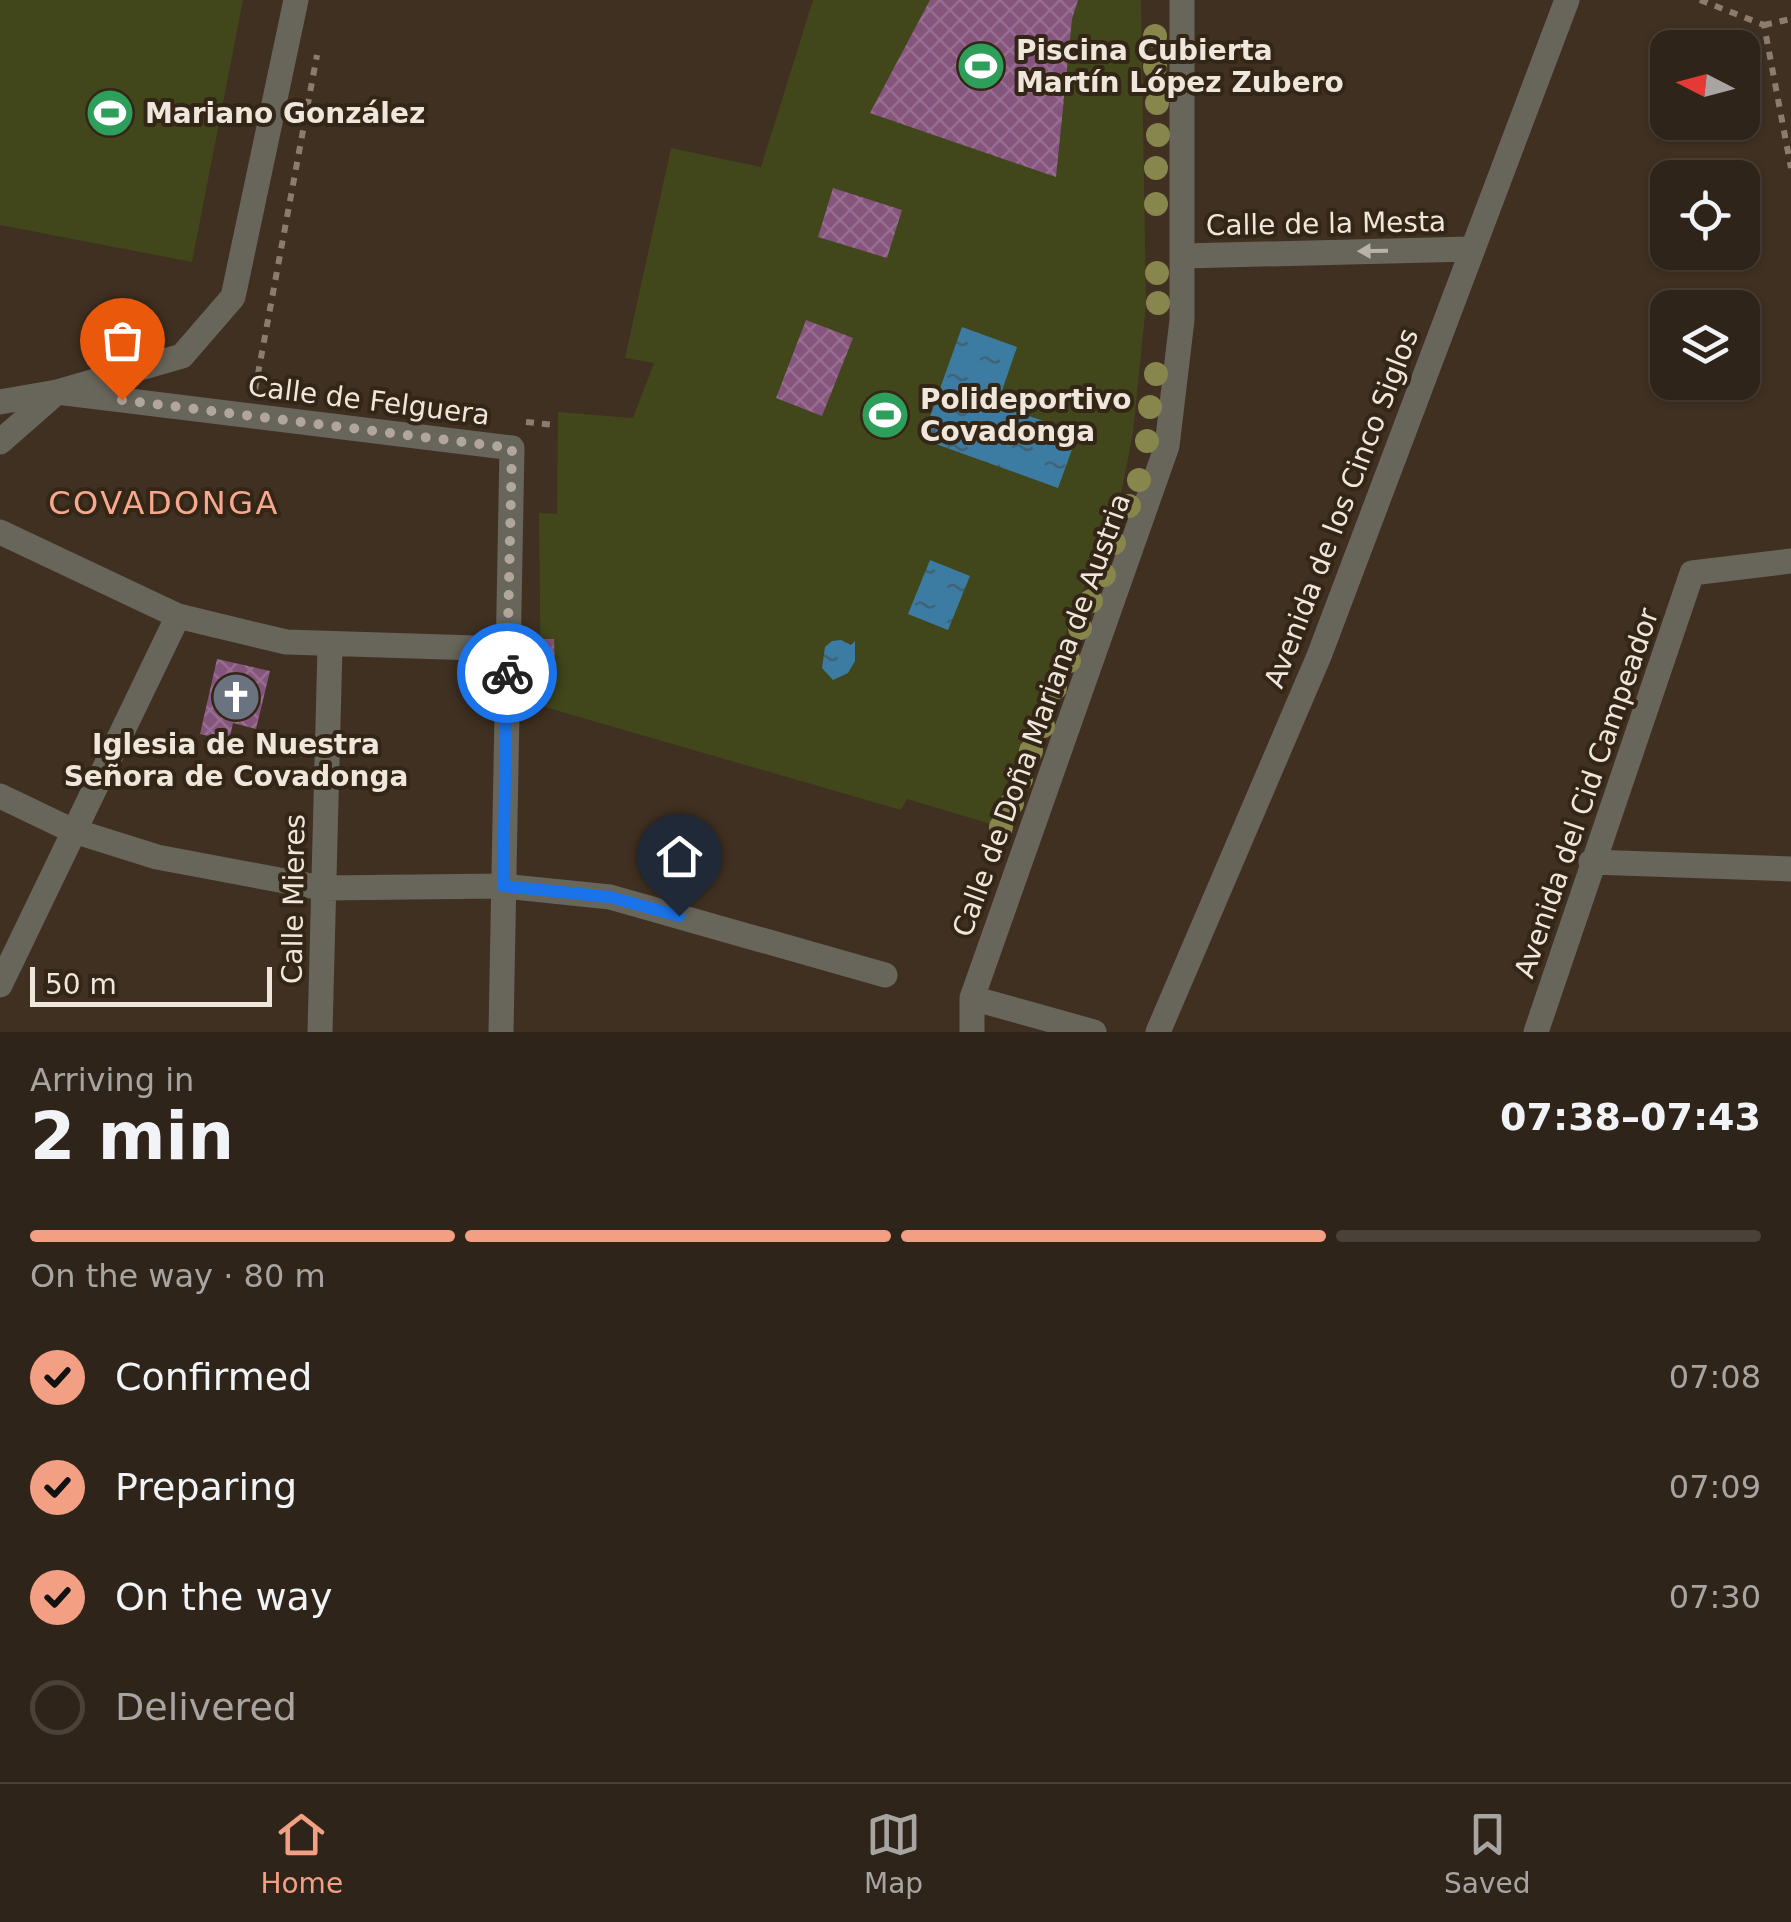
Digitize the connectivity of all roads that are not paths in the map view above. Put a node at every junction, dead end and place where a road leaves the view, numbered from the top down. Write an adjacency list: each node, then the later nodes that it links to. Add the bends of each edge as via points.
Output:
1 (296, 0): 6 (street, via 233,297 182,356)
2 (1182, 0): 5 (street, Calle de Doña Mariana de Austria)
3 (1567, 0): 4 (street, Avenida de los Cinco Siglos)
4 (1471, 249): 5 (street, Calle de la Mesta, one-way to 5); 27 (street, Avenida de los Cinco Siglos, via 1320,656)
5 (1183, 256): 22 (street, Calle de Doña Mariana de Austria, via 1178,382 1167,446)
6 (57, 392): 7 (street); 8 (street); 13 (street, Calle de Felguera, via 512,448)
7 (0, 402)
8 (0, 442)
9 (0, 532): 11 (street)
10 (1791, 561): 16 (street, Avenida del Cid Campeador, via 1692,573)
11 (178, 616): 12 (street); 15 (street)
12 (330, 647): 13 (street); 19 (street, Calle Mieres)
13 (508, 649): 18 (street, Calle de Felguera)
14 (0, 796): 15 (street)
15 (71, 830): 19 (street, via 157,858); 21 (street)
16 (1591, 862): 17 (street); 28 (street, Avenida del Cid Campeador)
17 (1791, 869)
18 (503, 886): 19 (street); 20 (street, via 610,897); 24 (street, Calle de Felguera)
19 (322, 888): 23 (street, Calle Mieres)
20 (885, 975)
21 (0, 985)
22 (972, 998): 25 (street, Calle de Doña Mariana de Austria); 26 (street)
23 (320, 1032)
24 (500, 1032)
25 (972, 1032)
26 (1094, 1032)
27 (1158, 1032)
28 (1536, 1032)

